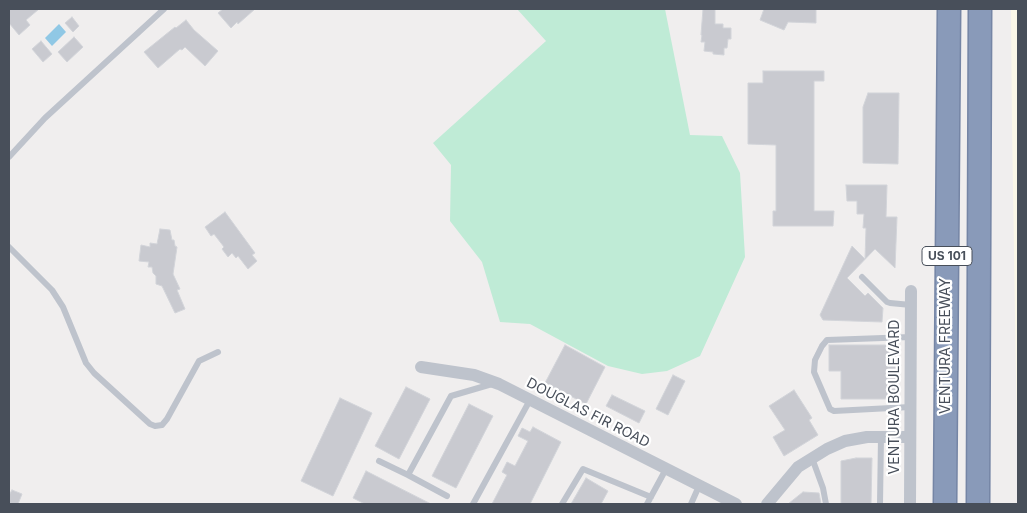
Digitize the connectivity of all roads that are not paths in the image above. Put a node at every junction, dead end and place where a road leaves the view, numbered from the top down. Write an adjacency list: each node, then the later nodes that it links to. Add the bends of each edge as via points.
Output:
1 (164, 9): 4 (lane, via 45,118)
2 (949, 9): 33 (highway, VENTURA FREEWAY / US 101)
3 (980, 9): 34 (highway, US 101)
4 (9, 157)
5 (9, 247): 10 (lane, via 52,290 94,374 150,424 162,425 199,361)
6 (862, 276): 8 (lane, via 886,302)
7 (910, 291): 8 (street, VENTURA BOULEVARD)
8 (911, 305): 9 (street, VENTURA BOULEVARD)
9 (910, 337): 14 (street, VENTURA BOULEVARD); 14 (lane, via 828,340 815,360 814,372 830,409 834,411)
10 (218, 352)
11 (421, 367): 12 (street, DOUGLAS FIR ROAD, via 474,375)
12 (496, 383): 13 (street, DOUGLAS FIR ROAD); 20 (lane, via 451,396)
13 (530, 400): 19 (street, DOUGLAS FIR ROAD); 24 (lane)
14 (910, 407): 16 (street, VENTURA BOULEVARD)
15 (881, 437): 16 (street); 17 (street, via 844,441); 31 (lane)
16 (910, 437): 32 (street, VENTURA BOULEVARD)
17 (812, 458): 29 (street, via 798,468); 30 (lane)
18 (379, 461): 20 (lane)
19 (666, 469): 21 (street, DOUGLAS FIR ROAD); 23 (lane)
20 (408, 475): 22 (lane)
21 (699, 486): 27 (lane); 28 (street, DOUGLAS FIR ROAD)
22 (447, 496)
23 (651, 497): 25 (lane, via 583,468); 26 (lane)
24 (473, 504)
25 (562, 504)
26 (647, 504)
27 (691, 504)
28 (736, 504)
29 (767, 504)
30 (826, 504)
31 (880, 504)
32 (910, 504)
33 (945, 504)
34 (978, 504)

